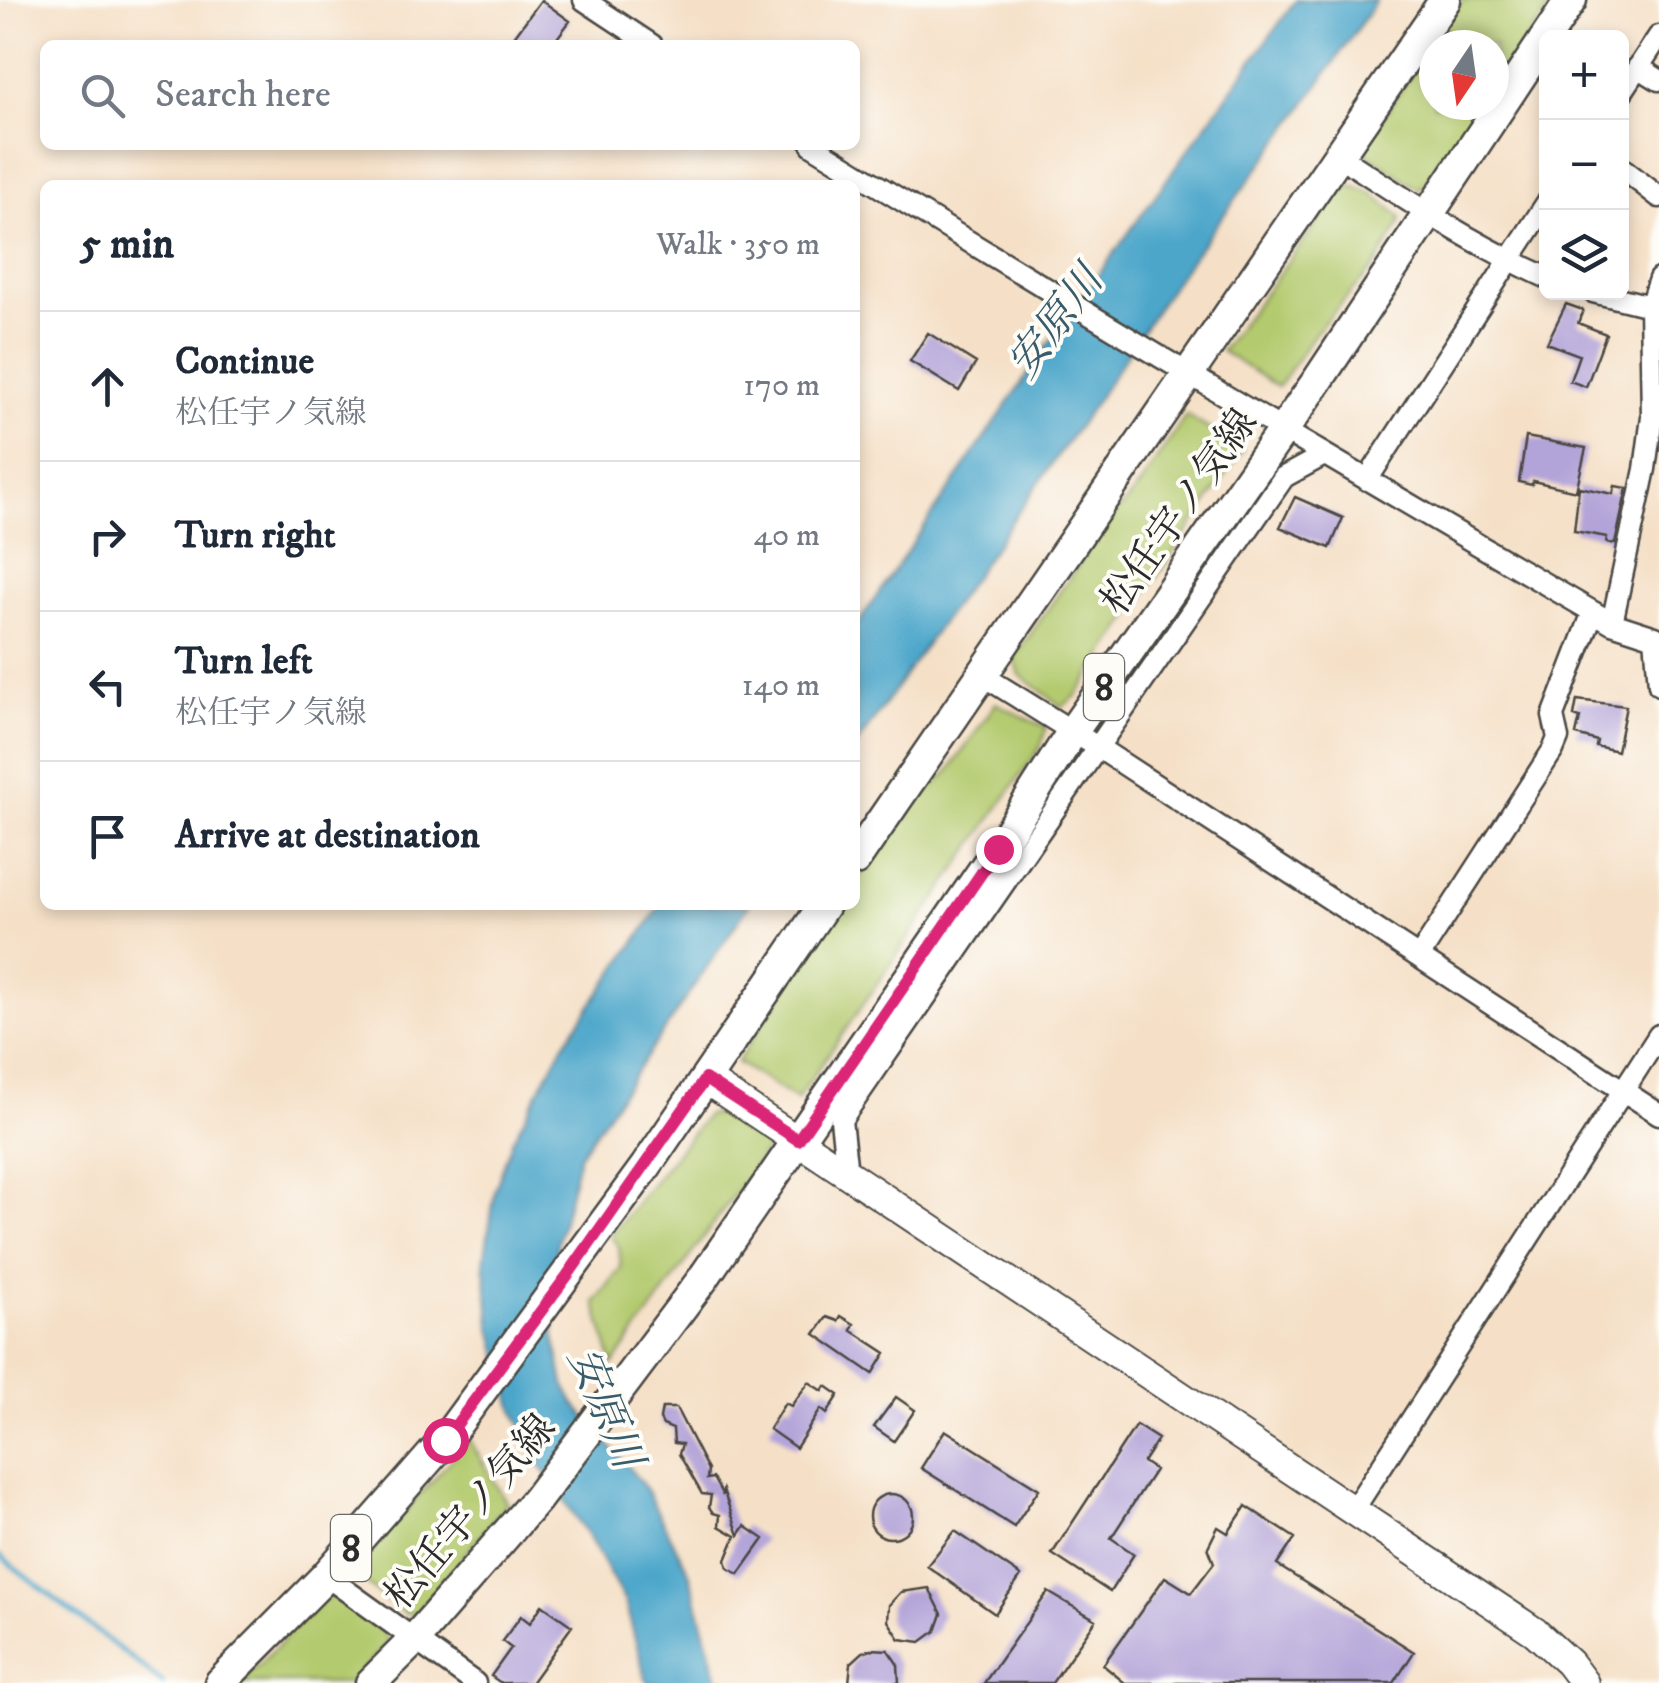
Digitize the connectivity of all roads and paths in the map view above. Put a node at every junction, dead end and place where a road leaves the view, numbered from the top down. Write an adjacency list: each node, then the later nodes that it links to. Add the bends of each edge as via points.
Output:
1 (584, 0): 5 (street)
2 (1445, 0): 10 (main road, 松任宇ノ気線)
3 (1571, 0): 14 (main road, 松任宇ノ気線 / 8)
4 (1659, 36): 6 (street)
5 (644, 40)
6 (1638, 68): 7 (street); 8 (street)
7 (1659, 80)
8 (1629, 82)
9 (820, 150): 20 (street)
10 (1338, 155): 14 (street); 20 (main road, 松任宇ノ気線)
11 (1629, 173): 12 (street)
12 (1659, 197)
13 (1542, 210): 15 (street)
14 (1428, 214): 15 (street); 22 (main road, 松任宇ノ気線 / 8)
15 (1509, 260): 16 (street); 25 (street)
16 (1539, 274)
17 (1659, 278): 19 (street)
18 (1626, 300): 19 (street)
19 (1650, 306): 21 (street)
20 (1176, 369): 22 (street); 28 (main road, 松任宇ノ気線)
21 (1654, 376): 24 (street)
22 (1283, 431): 23 (street); 30 (main road, 松任宇ノ気線 / 8)
23 (1324, 455): 25 (street); 30 (street, via 1284,477)
24 (1652, 470): 26 (street)
25 (1366, 480): 26 (street)
26 (1602, 617): 27 (street); 33 (street, via 1553,716 1553,750)
27 (1657, 637): 29 (street)
28 (982, 675): 30 (street); 31 (main road, 松任宇ノ気線)
29 (1659, 685)
30 (1086, 740): 33 (street); 38 (main road, 松任宇ノ気線 / 8, via 998,849); 39 (street, via 841,1120)
31 (860, 853)
32 (821, 910): 35 (main road, 松任宇ノ気線 / 8)
33 (1418, 957): 36 (street)
34 (1659, 1035): 36 (street)
35 (705, 1079): 38 (street); 41 (main road, 松任宇ノ気線 / 8, via 445,1440)
36 (1624, 1090): 37 (street); 40 (street)
37 (1659, 1114)
38 (798, 1140): 39 (street); 42 (main road, 松任宇ノ気線 / 8, via 537,1499)
39 (847, 1172): 40 (street)
40 (1352, 1512): 46 (street, via 1535,1632)
41 (326, 1576): 42 (street); 43 (main road, 松任宇ノ気線 / 8)
42 (415, 1639): 44 (main road, 松任宇ノ気線 / 8); 45 (street)
43 (220, 1683)
44 (371, 1683)
45 (475, 1683)
46 (1584, 1683)

